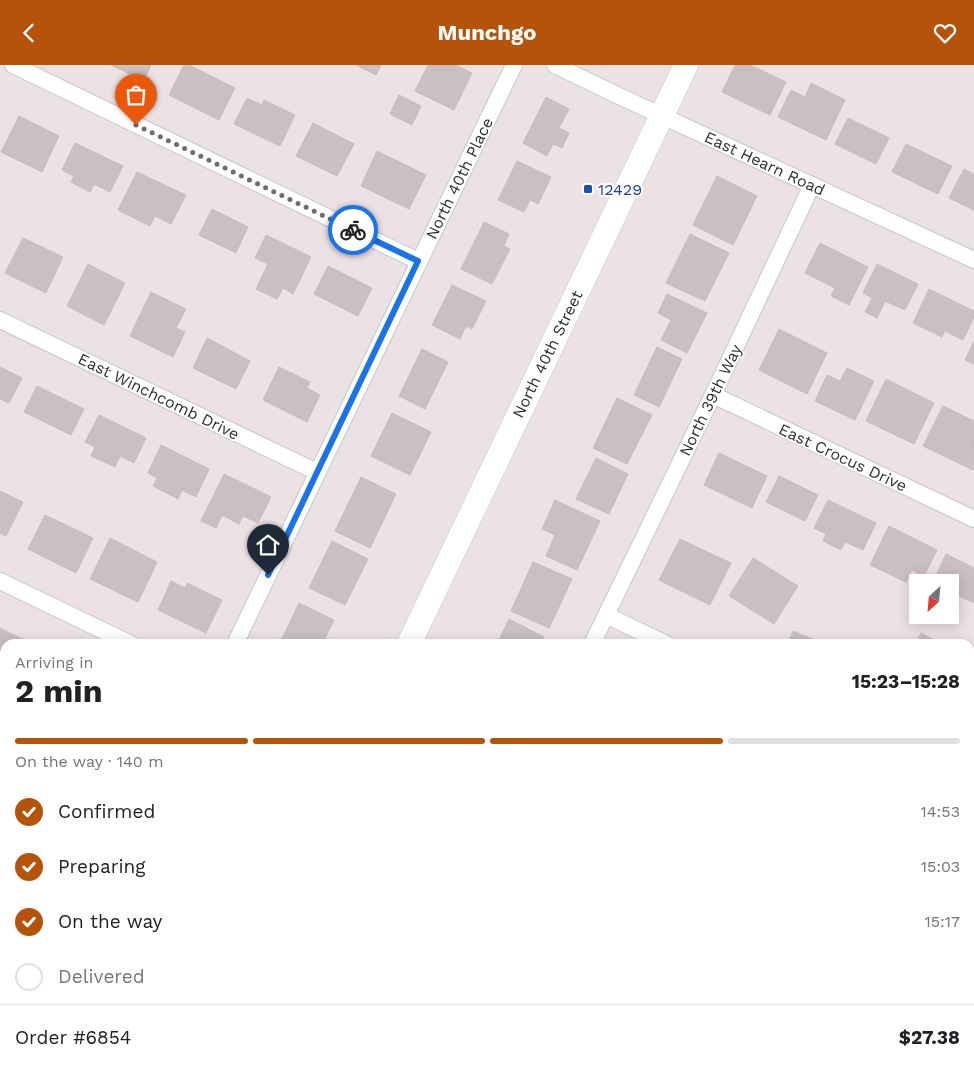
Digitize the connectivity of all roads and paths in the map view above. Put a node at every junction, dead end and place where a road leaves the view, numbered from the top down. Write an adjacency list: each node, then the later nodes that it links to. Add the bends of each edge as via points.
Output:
1 (13, 65): 8 (street)
2 (514, 65): 8 (street, North 40th Place)
3 (556, 65): 5 (street, East Hearn Road)
4 (686, 65): 5 (main road, North 40th Street)
5 (662, 115): 6 (street, East Hearn Road); 17 (main road, North 40th Street)
6 (812, 185): 7 (street, East Hearn Road); 10 (street, North 39th Way)
7 (974, 260)
8 (418, 261): 11 (street, North 40th Place)
9 (0, 320): 11 (street, East Winchcomb Drive)
10 (713, 395): 12 (street, East Crocus Drive); 14 (street, North 39th Way)
11 (317, 472): 16 (street, North 40th Place)
12 (974, 519)
13 (0, 581): 15 (street)
14 (606, 615): 18 (street, North 39th Way); 19 (street)
15 (121, 639)
16 (237, 639)
17 (411, 639)
18 (594, 639)
19 (656, 639)

